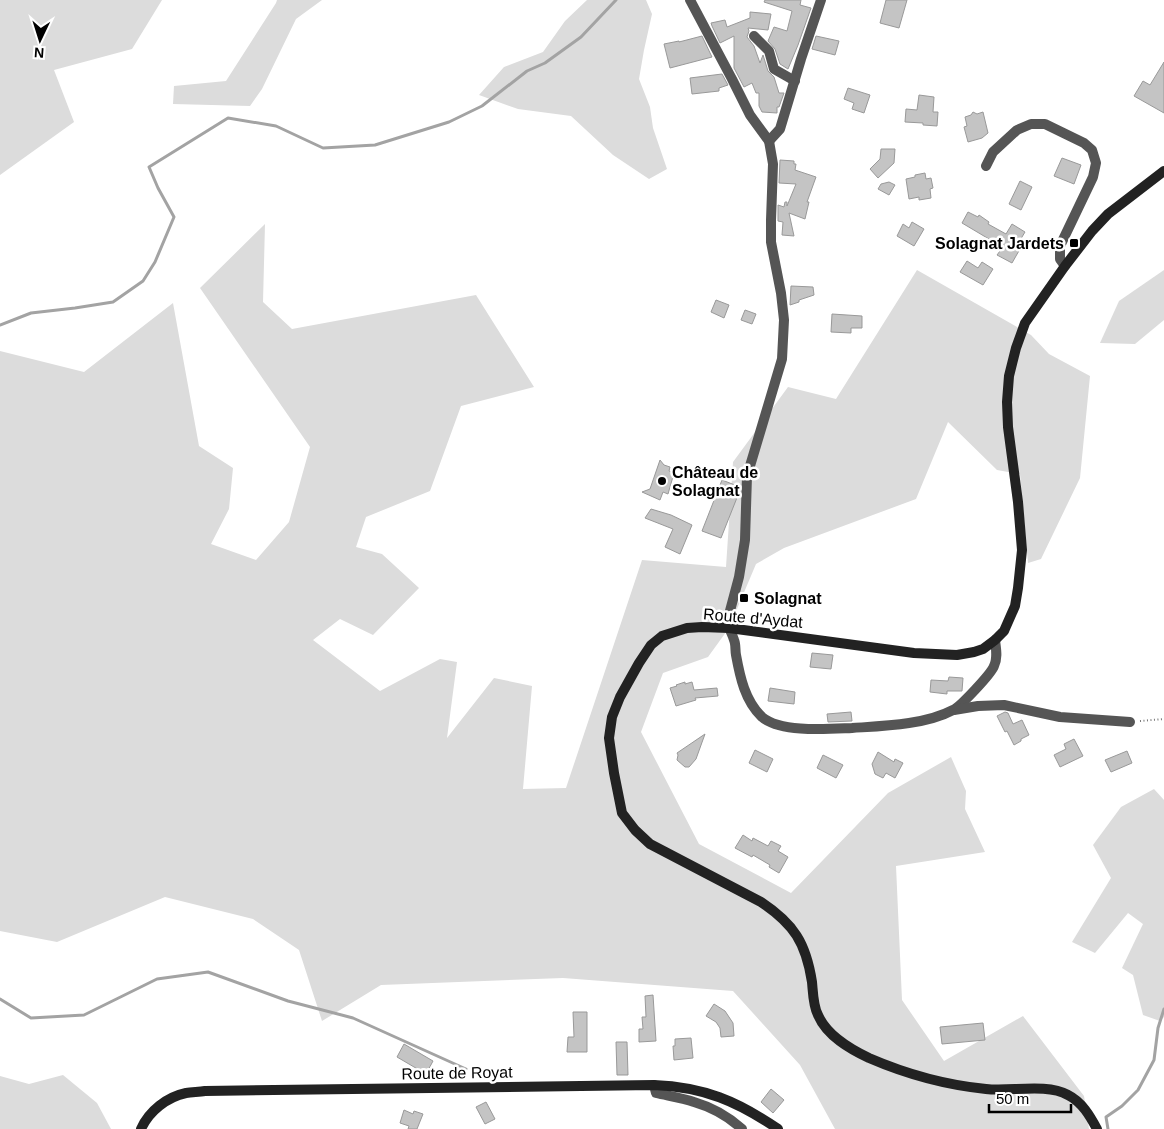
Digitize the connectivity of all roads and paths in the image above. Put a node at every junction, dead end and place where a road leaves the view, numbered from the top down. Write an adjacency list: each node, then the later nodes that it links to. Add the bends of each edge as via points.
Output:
1 (690, 0): 5 (street, via 750,115)
2 (821, 0): 4 (street)
3 (754, 36): 4 (street, via 769,51 774,69)
4 (795, 82): 5 (street, via 780,130)
5 (769, 141): 9 (street, via 773,164 771,242 784,320 782,359 747,476 745,540)
6 (986, 166): 8 (street, via 992,152 1017,130 1031,124 1046,124 1092,150 1096,163 1092,177 1060,246 1060,259)
7 (1164, 172): 8 (main road, Route d'Aydat, via 1108,214)
8 (1065, 266): 10 (main road, Route d'Aydat, via 1026,323 1009,376 1006,402 1022,550 1015,606 1004,632)
9 (728, 628): 10 (main road, Route d'Aydat, via 946,655 974,652); 11 (street, via 735,640 744,690 754,708 778,725 813,730 895,725); 18 (main road, Route d'Aydat, via 687,628 662,636 639,662 612,717 609,738 622,814 650,844 761,902 788,924 802,944 809,964 817,1014 830,1033 847,1046 917,1076 958,1085 988,1090 1052,1090 1067,1094 1086,1110)
10 (995, 640): 11 (street, via 997,652 993,668)
11 (954, 710): 13 (street, via 1004,705 1060,717)
12 (1164, 719): 13 (path)
13 (1130, 722)
14 (654, 1085): 15 (main road, Route de Royat, via 206,1091 168,1100 156,1108); 16 (street, via 656,1092 713,1110); 17 (main road, Route de Royat, via 714,1095)
15 (141, 1129)
16 (742, 1129)
17 (778, 1129)
18 (1097, 1129)

